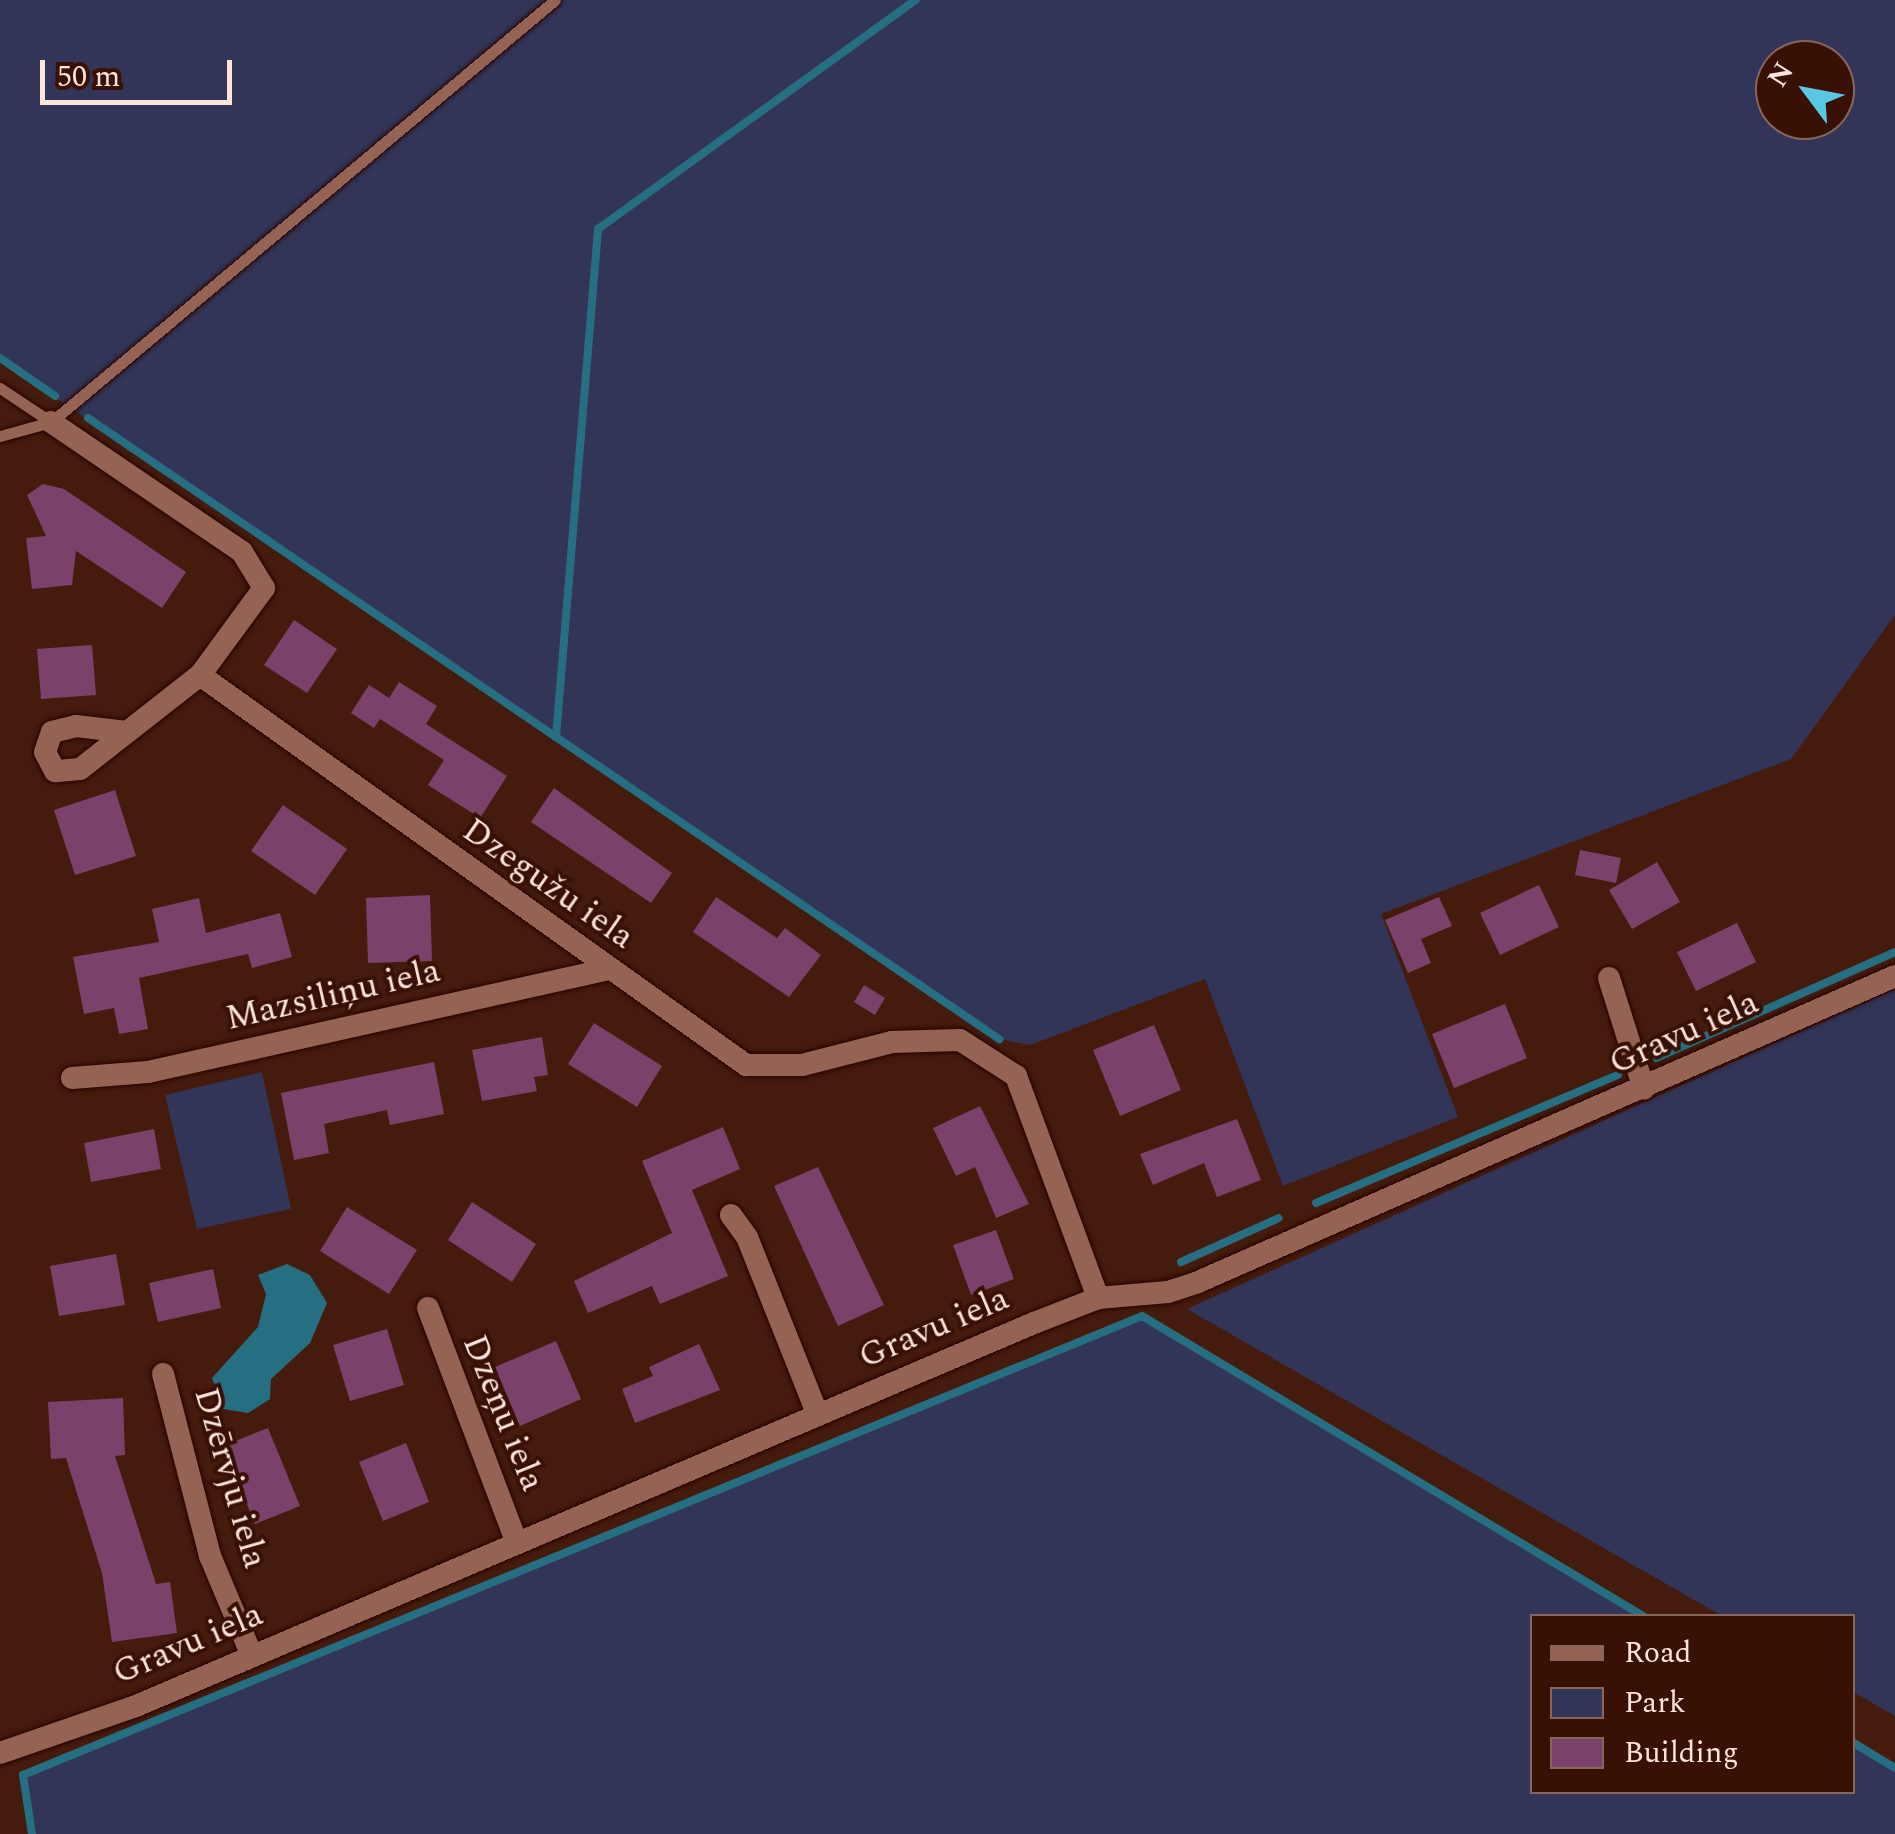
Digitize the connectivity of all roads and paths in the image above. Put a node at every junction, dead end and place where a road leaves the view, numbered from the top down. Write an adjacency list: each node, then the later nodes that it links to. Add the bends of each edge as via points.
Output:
1 (555, 0): 3 (lane)
2 (0, 388): 3 (lane)
3 (51, 422): 4 (lane); 5 (street, via 242,552 264,588)
4 (0, 436)
5 (200, 675): 6 (street); 7 (street, Dzegužu iela)
6 (127, 732)
7 (608, 969): 10 (street, Mazsiliņu iela, via 148,1072); 13 (street, Dzegužu iela, via 746,1065 802,1065 892,1042 960,1040 1016,1076)
8 (1895, 976): 11 (street, Gravu iela)
9 (1609, 978): 11 (street)
10 (72, 1078)
11 (1644, 1089): 13 (street, Gravu iela, via 1198,1282 1168,1292)
12 (732, 1215): 16 (street)
13 (1098, 1298): 16 (street, Gravu iela)
14 (428, 1308): 17 (street, Dzeņu iela)
15 (164, 1374): 18 (street, Dzērvju iela, via 210,1556)
16 (818, 1415): 17 (street, Gravu iela)
17 (517, 1544): 18 (street, Gravu iela)
18 (252, 1656): 19 (street, Gravu iela)
19 (0, 1753)

